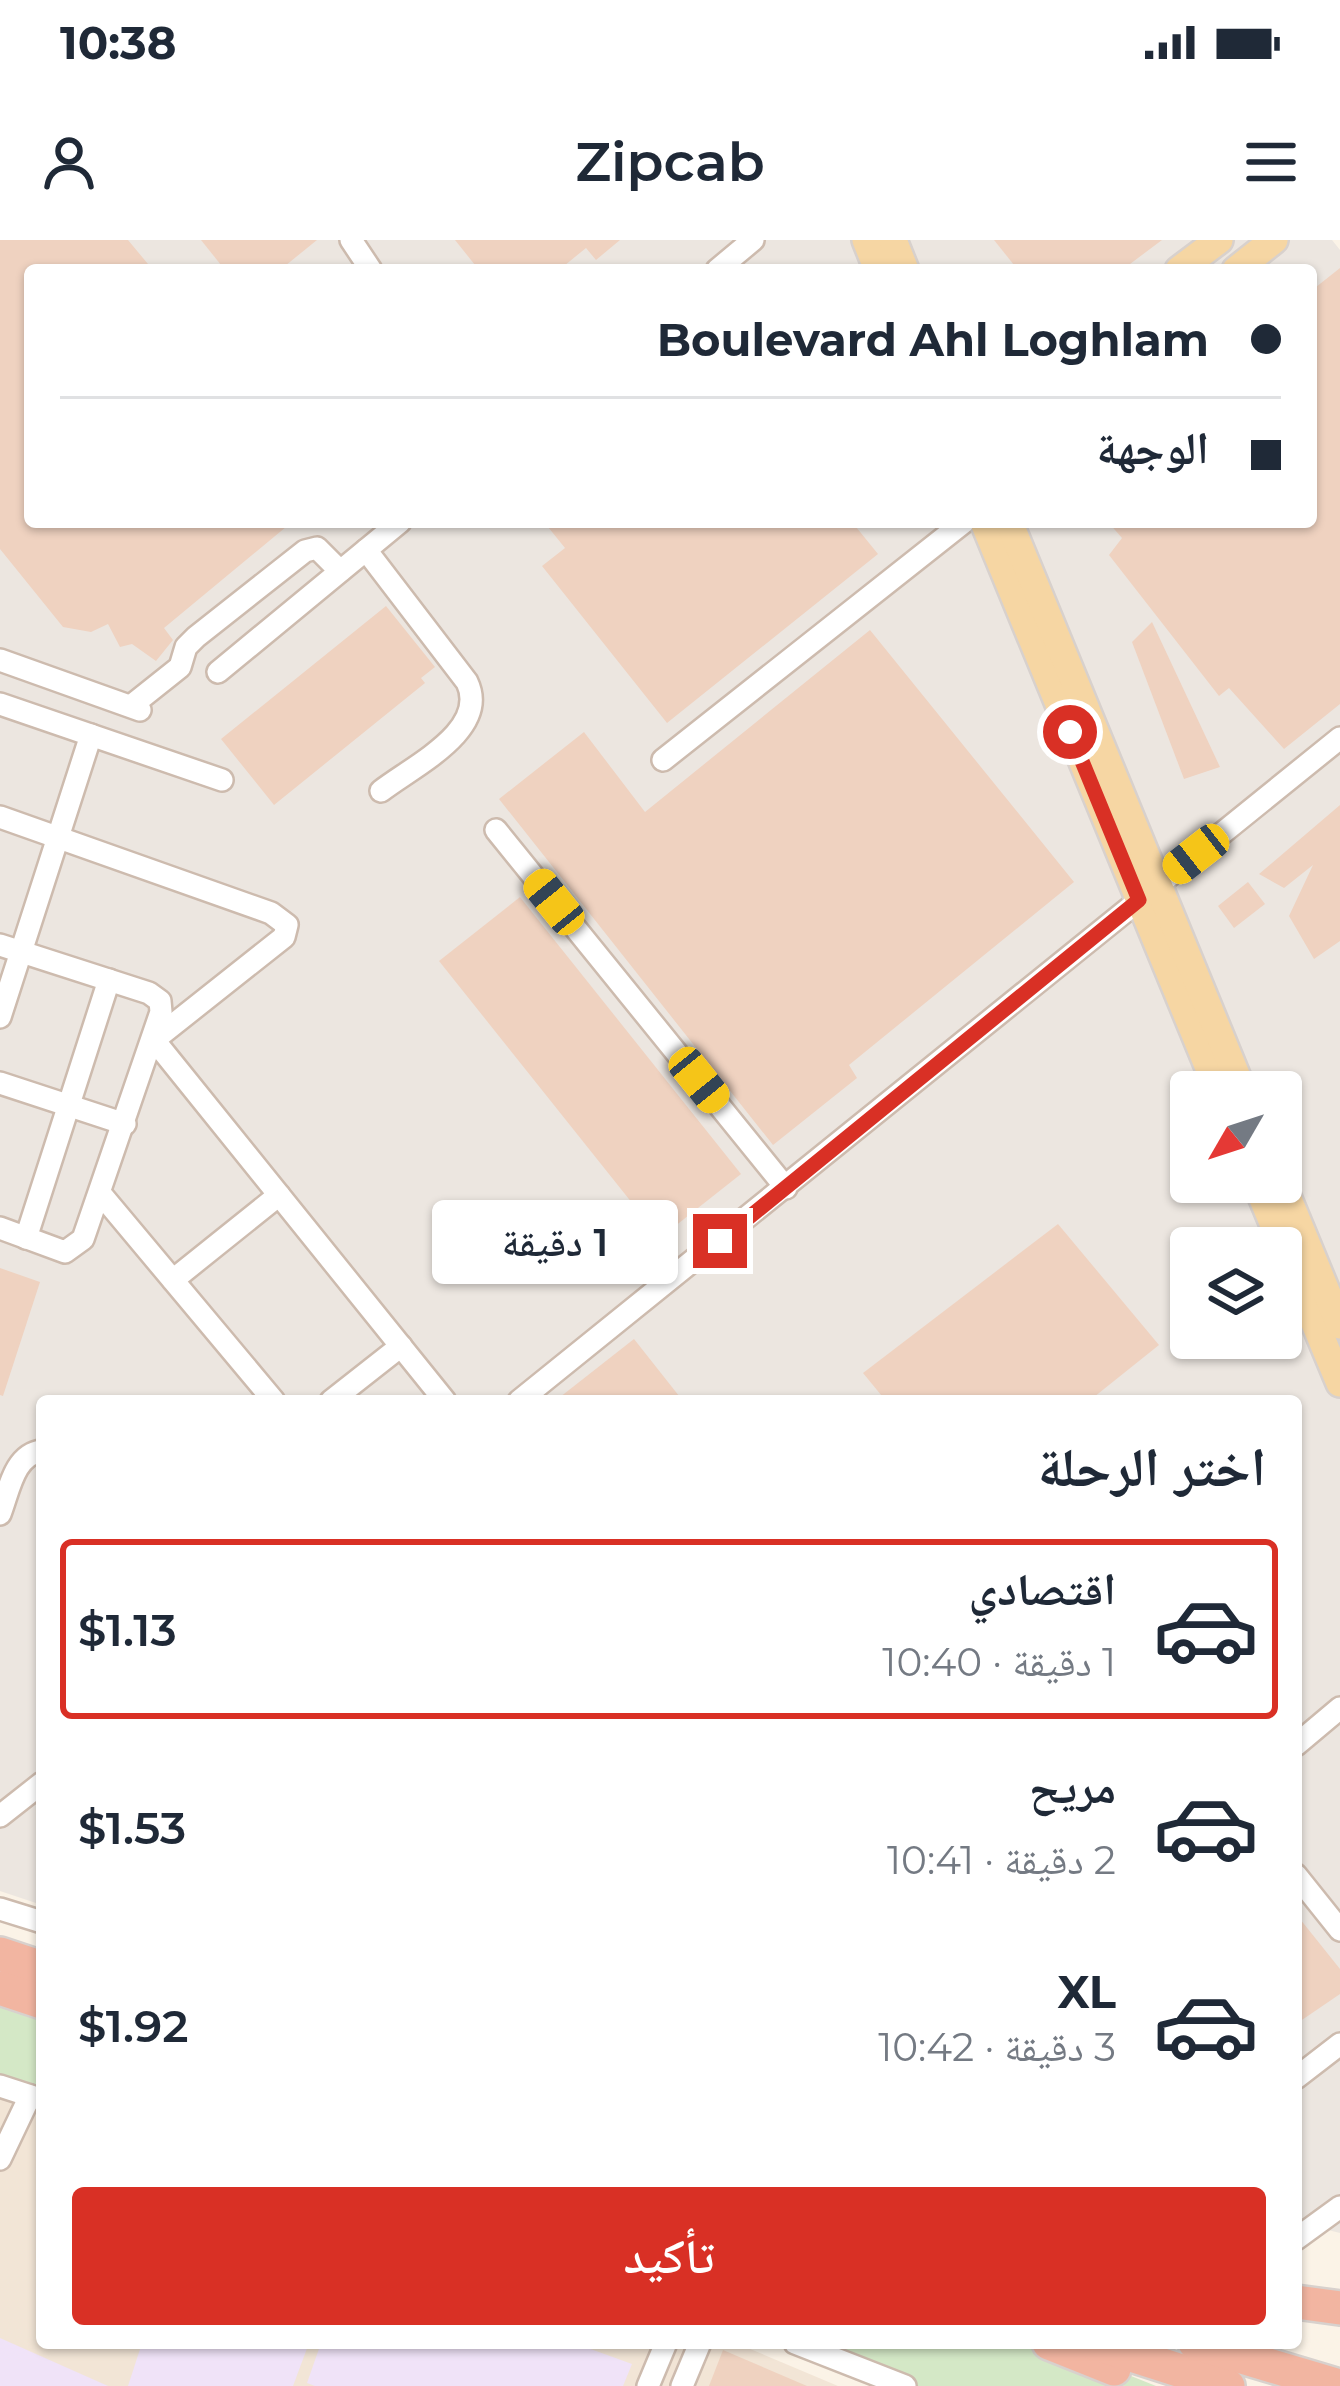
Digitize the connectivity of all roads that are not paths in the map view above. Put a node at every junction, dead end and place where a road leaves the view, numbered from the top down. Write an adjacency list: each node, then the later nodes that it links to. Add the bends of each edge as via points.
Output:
1 (753, 240): 4 (street)
2 (1219, 240): 5 (main road)
3 (1274, 240): 6 (main road)
4 (723, 264)
5 (1187, 264)
6 (1244, 264)
7 (393, 528): 11 (street)
8 (956, 528): 18 (street)
9 (987, 528): 24 (main road)
10 (1011, 528): 24 (main road)
11 (366, 550): 12 (street); 20 (street, via 467,682 473,705 463,728)
12 (340, 572): 13 (street, via 317,548 304,551 186,647 180,668 135,708); 14 (street)
13 (0, 661)
14 (218, 672)
15 (0, 704): 16 (street)
16 (91, 735): 19 (street); 23 (street)
17 (1340, 738): 24 (street)
18 (663, 760)
19 (222, 780)
20 (381, 791)
21 (0, 817): 23 (street)
22 (496, 830): 35 (street)
23 (58, 838): 25 (street); 29 (street, via 287,925 284,937)
24 (1149, 891): 28 (main road); 35 (street)
25 (11, 948): 26 (street); 27 (street)
26 (109, 980): 29 (street, via 160,1001); 33 (street)
27 (0, 1017)
28 (1208, 1037): 30 (main road); 31 (main road)
29 (154, 1040): 34 (street); 37 (street)
30 (1215, 1071)
31 (1230, 1071)
32 (0, 1083): 33 (street)
33 (68, 1106): 34 (street); 41 (street)
34 (125, 1124): 36 (street)
35 (786, 1188): 50 (street)
36 (100, 1193): 41 (street, via 75,1247 65,1252); 42 (street)
37 (279, 1195): 42 (street); 45 (street)
38 (1267, 1203): 43 (main road)
39 (1287, 1203): 43 (main road)
40 (0, 1228): 41 (street)
41 (26, 1238)
42 (173, 1280): 47 (street)
43 (1311, 1286): 44 (main road); 46 (main road)
44 (1340, 1325)
45 (401, 1346): 48 (street); 49 (street)
46 (1340, 1383)
47 (269, 1395)
48 (340, 1395)
49 (440, 1395)
50 (527, 1395)
51 (36, 1452): 52 (street, via 20,1463)
52 (0, 1514)
53 (1340, 1708): 54 (street)
54 (1302, 1740)
55 (36, 1788): 56 (street)
56 (0, 1816)
57 (1302, 1882): 60 (street)
58 (0, 1909): 59 (street)
59 (36, 1920)
60 (1340, 1930)
61 (0, 1954): 62 (highway)
62 (36, 1966)
63 (0, 1988): 64 (highway)
64 (36, 2000)
65 (1340, 2044): 66 (street)
66 (1302, 2073)
67 (0, 2086): 68 (street)
68 (36, 2098): 69 (street)
69 (0, 2158)
70 (1340, 2207): 71 (street)
71 (1302, 2235)
72 (1302, 2303): 73 (highway)
73 (1340, 2308)
74 (663, 2349): 80 (street)
75 (697, 2349): 81 (street)
76 (810, 2349): 82 (street)
77 (1064, 2349): 83 (highway)
78 (1113, 2349): 84 (highway)
79 (1215, 2349): 85 (highway)
80 (648, 2386)
81 (682, 2386)
82 (904, 2386)
83 (1156, 2386)
84 (1228, 2386)
85 (1339, 2386)

